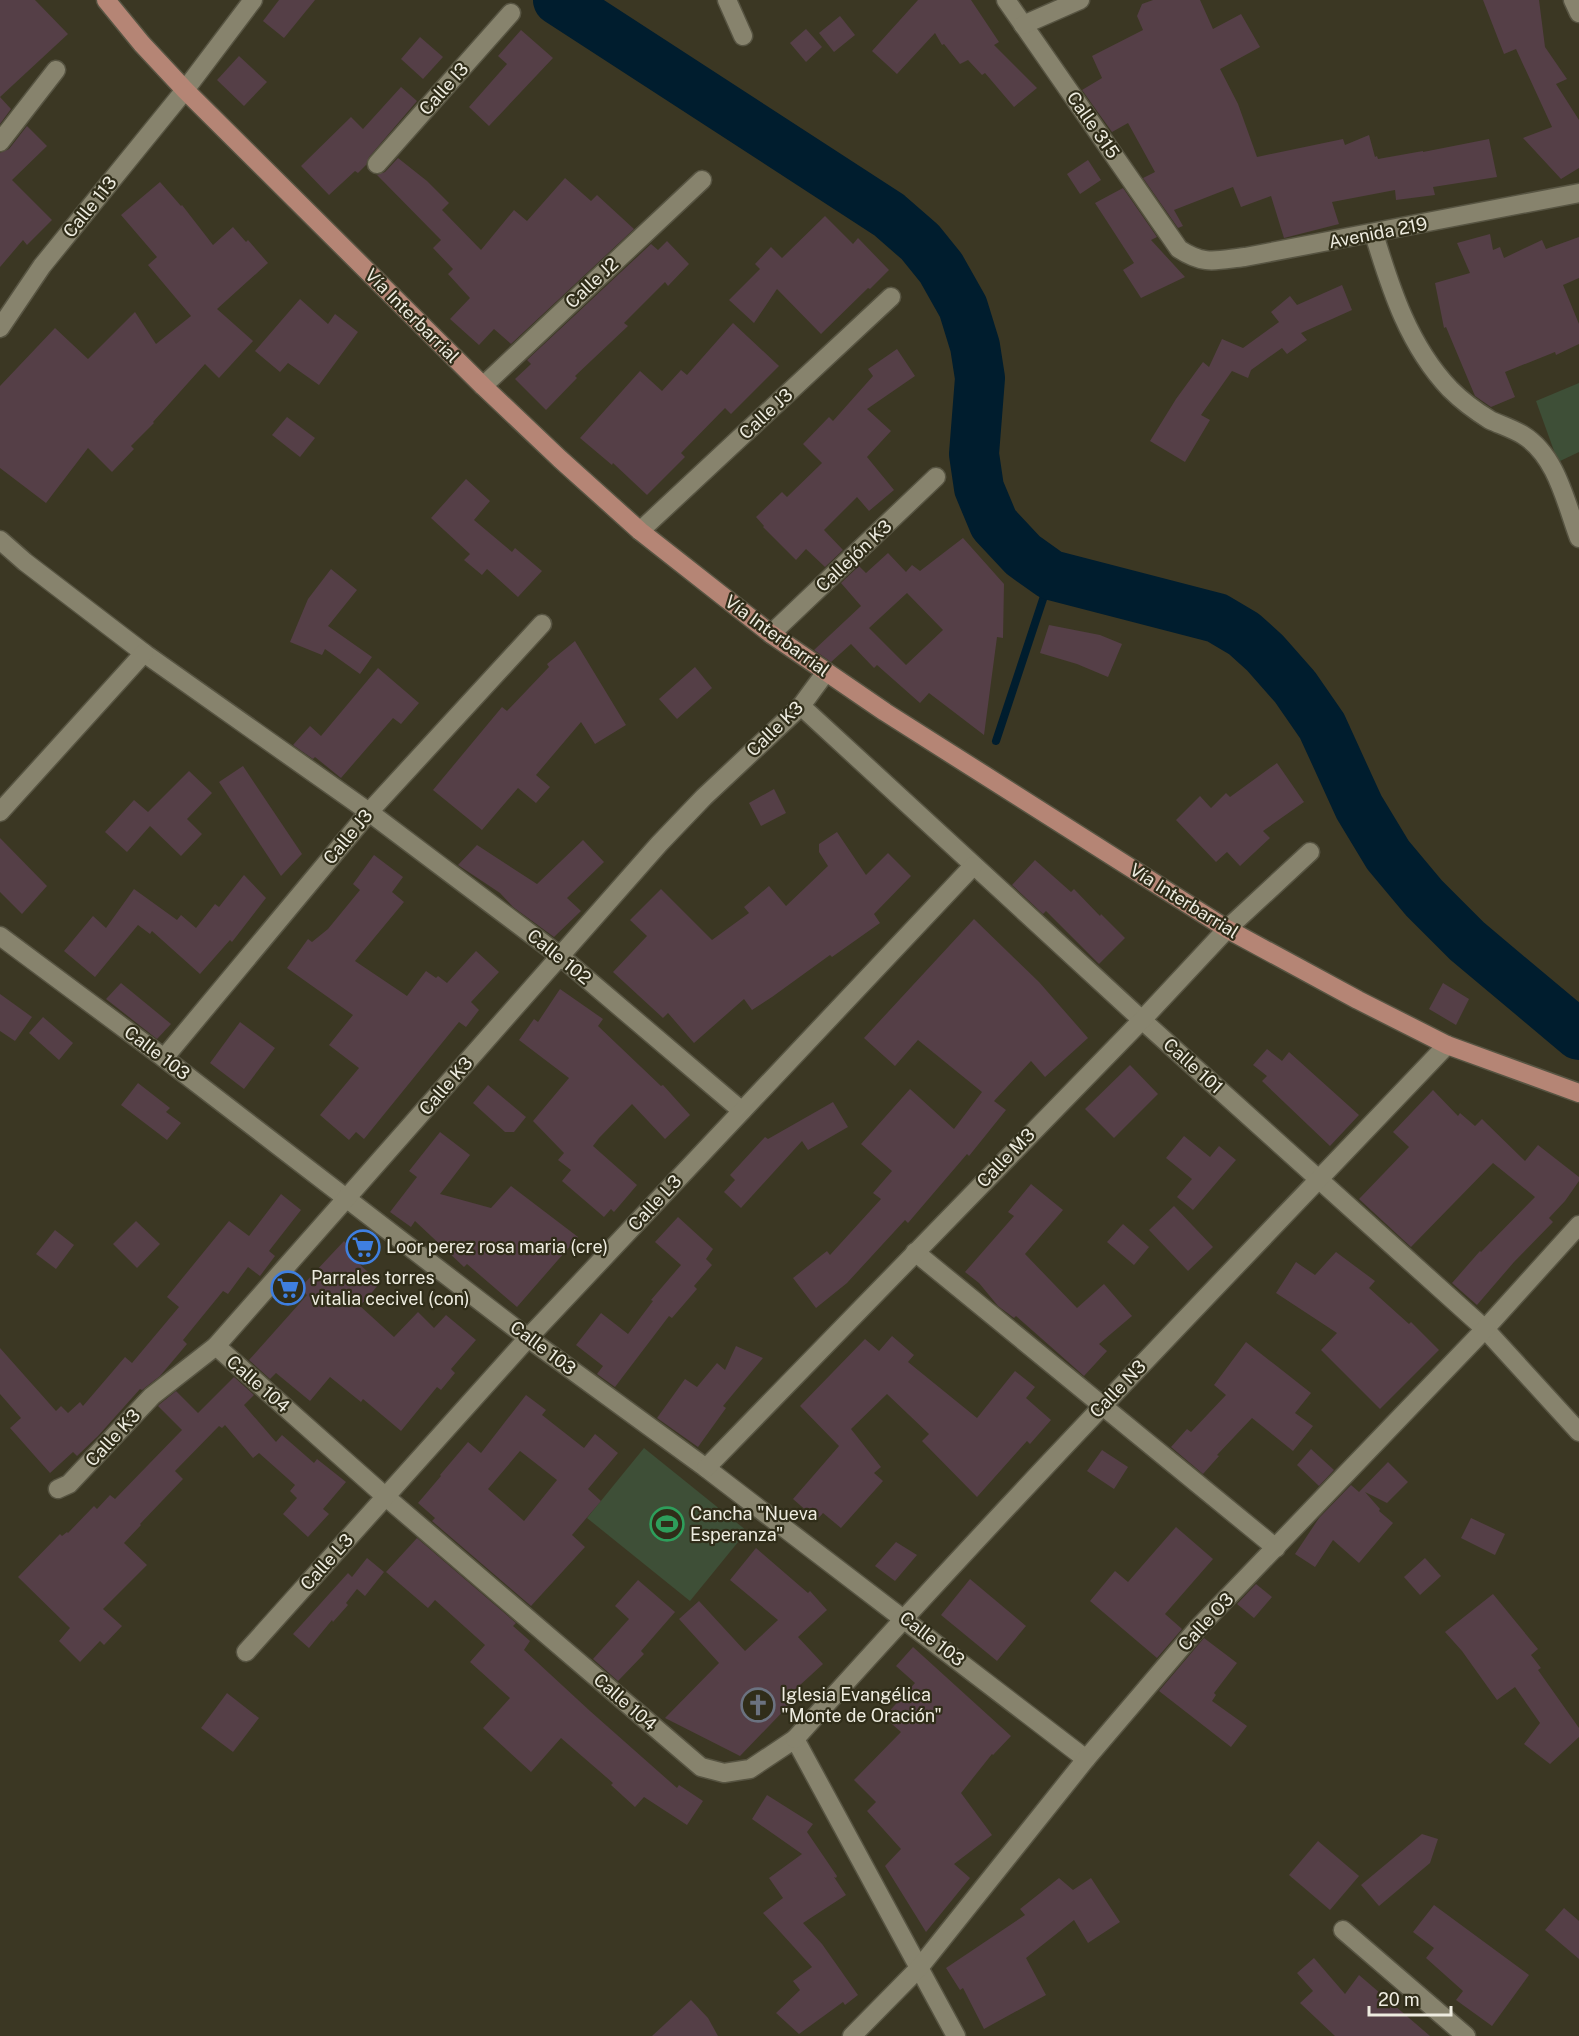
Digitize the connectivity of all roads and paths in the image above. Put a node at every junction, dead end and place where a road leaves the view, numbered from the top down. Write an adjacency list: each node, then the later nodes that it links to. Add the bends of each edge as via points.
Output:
1 (106, 0): 12 (main road, Vía Interbarrial)
2 (253, 0): 12 (street, Calle 113)
3 (726, 0): 10 (street)
4 (1006, 0): 9 (street, Calle 315)
5 (1080, 0): 9 (street)
6 (1573, 0): 8 (street)
7 (511, 13): 14 (street, Calle I3)
8 (1579, 13)
9 (1023, 25): 18 (street, Calle 315)
10 (743, 36)
11 (56, 70): 13 (street)
12 (185, 90): 20 (street, Calle 113, via 42,266); 21 (main road, Vía Interbarrial)
13 (0, 142)
14 (377, 164)
15 (702, 180): 21 (street, Calle J2)
16 (1579, 194): 17 (street, Avenida 219)
17 (1374, 234): 18 (street, Avenida 219, via 1207,261 1194,259); 24 (street, via 1405,323 1425,358 1451,390 1487,418 1525,436 1541,451 1556,477)
18 (1179, 249)
19 (891, 297): 23 (street, Calle J3)
20 (0, 328)
21 (483, 386): 23 (main road, Vía Interbarrial)
22 (936, 477): 27 (street, Callejón K3)
23 (640, 531): 27 (main road, Vía Interbarrial)
24 (1579, 538)
25 (0, 540): 28 (street, Calle 102)
26 (542, 624): 32 (street, Calle J3)
27 (771, 634): 29 (main road, Vía Interbarrial)
28 (144, 653): 31 (street); 32 (street, Calle 102)
29 (826, 672): 30 (street, Calle K3); 35 (main road, Vía Interbarrial)
30 (801, 706): 34 (street, Calle 101); 37 (street, Calle K3, via 704,797)
31 (0, 812)
32 (369, 812): 37 (street, Calle 102); 40 (street, Calle J3)
33 (1310, 852): 35 (street, Calle M3)
34 (973, 867): 38 (street, Calle 101); 42 (street, Calle L3)
35 (1227, 929): 38 (street, Calle M3); 39 (main road, Vía Interbarrial)
36 (0, 936): 40 (street, Calle 103)
37 (560, 956): 42 (street, Calle 102); 44 (street, Calle K3)
38 (1142, 1020): 43 (street, Calle 101); 46 (street, Calle M3)
39 (1447, 1045): 41 (main road, Vía Interbarrial); 43 (street, Calle N3)
40 (164, 1058): 44 (street, Calle 103)
41 (1579, 1093)
42 (742, 1111): 48 (street, Calle L3)
43 (1319, 1179): 47 (street, Calle 101); 50 (street, Calle N3)
44 (348, 1198): 48 (street, Calle 103); 49 (street, Calle K3)
45 (1579, 1225): 47 (street, Calle O3)
46 (915, 1252): 50 (street); 52 (street, Calle M3)
47 (1485, 1329): 51 (street, Calle 101); 55 (street, Calle O3)
48 (528, 1338): 52 (street, Calle 103); 54 (street, Calle L3)
49 (216, 1347): 53 (street, Calle K3, via 152,1396 69,1484); 54 (street, Calle 104)
50 (1102, 1405): 55 (street); 56 (street, Calle N3)
51 (1579, 1432)
52 (706, 1468): 56 (street, Calle 103)
53 (58, 1489)
54 (386, 1497): 57 (street, Calle L3); 58 (street, Calle 104, via 701,1767 724,1773 750,1769)
55 (1276, 1548): 59 (street, Calle O3, via 1197,1629)
56 (903, 1618): 58 (street, Calle N3); 59 (street, Calle 103)
57 (246, 1652)
58 (795, 1739): 61 (street)
59 (1086, 1759): 61 (street, Calle O3)
60 (1342, 1930): 64 (street)
61 (919, 1968): 62 (street, Calle O3); 63 (street)
62 (852, 2036)
63 (956, 2036)
64 (1466, 2036)

